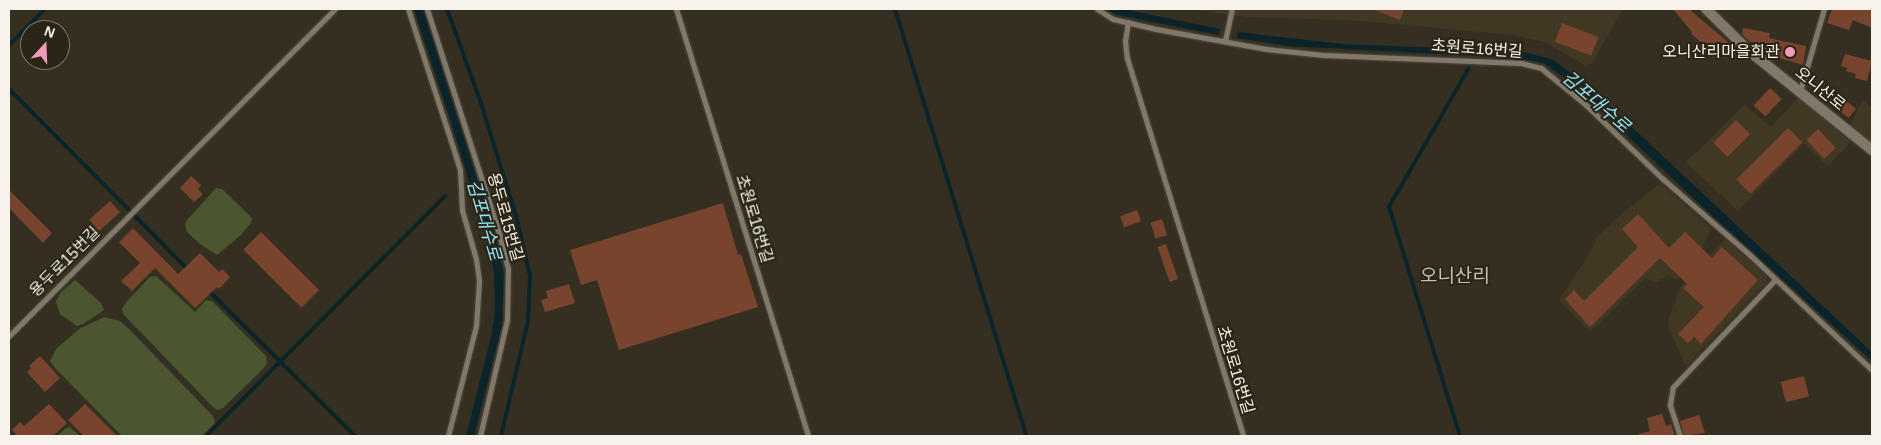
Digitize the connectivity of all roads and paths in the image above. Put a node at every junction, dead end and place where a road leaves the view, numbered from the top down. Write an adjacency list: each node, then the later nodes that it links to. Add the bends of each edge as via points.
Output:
1 (335, 9): 14 (lane, 용두로15번길)
2 (408, 9): 16 (lane, via 460,170 462,210 479,281 476,326)
3 (427, 9): 17 (lane, 용두로15번길, via 508,269 508,320)
4 (676, 9): 18 (lane, 초원로16번길)
5 (1097, 9): 9 (lane, 초원로16번길, via 1113,19)
6 (1232, 9): 10 (lane)
7 (1706, 9): 11 (street, 오니산로, via 1748,50)
8 (1824, 9): 11 (lane)
9 (1128, 22): 10 (lane, 초원로16번길); 19 (lane, 초원로16번길, via 1127,58)
10 (1225, 42): 13 (lane, 초원로16번길, via 1324,54 1512,63 1541,68 1586,105)
11 (1800, 92): 12 (street, 오니산로)
12 (1872, 150)
13 (1775, 280): 15 (lane, 초원로16번길); 20 (lane, via 1673,387 1670,404)
14 (9, 336)
15 (1872, 370)
16 (448, 436)
17 (480, 436)
18 (808, 436)
19 (1243, 436)
20 (1680, 436)

